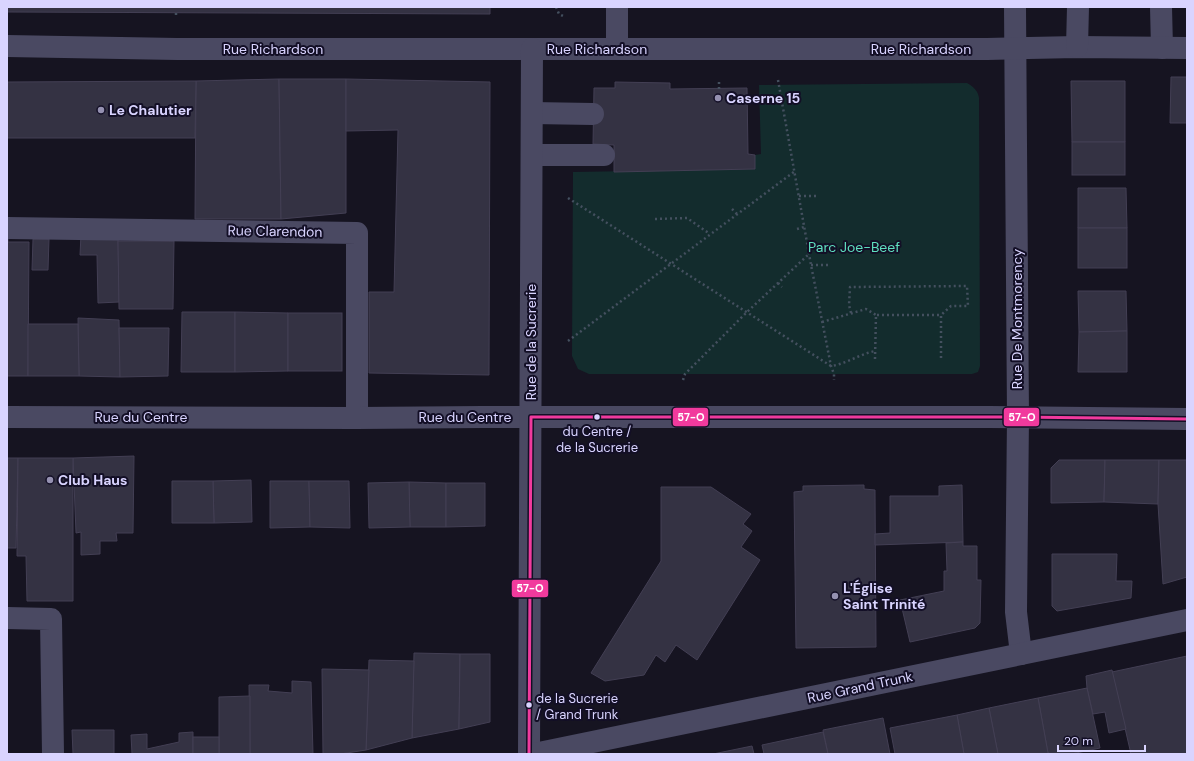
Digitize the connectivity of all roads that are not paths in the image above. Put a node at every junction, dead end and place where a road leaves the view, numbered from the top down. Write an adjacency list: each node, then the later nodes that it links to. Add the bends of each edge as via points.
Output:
1 (617, 7): 11 (street)
2 (1015, 7): 7 (street, Rue De Montmorency)
3 (1161, 7): 8 (street)
4 (1078, 8): 6 (street)
5 (7, 46): 10 (street, Rue Richardson, via 177,49)
6 (1077, 47): 7 (street, Rue Richardson); 8 (street, Rue Richardson)
7 (1015, 48): 11 (street, Rue Richardson); 19 (street, Rue De Montmorency)
8 (1162, 48): 9 (street, Rue Richardson)
9 (1187, 48)
10 (532, 49): 11 (street, Rue Richardson); 12 (street, Rue de la Sucrerie)
11 (617, 49)
12 (532, 113): 13 (street); 14 (street, Rue de la Sucrerie)
13 (593, 114)
14 (532, 155): 15 (street); 18 (street, Rue de la Sucrerie)
15 (604, 155)
16 (7, 228): 20 (street, Rue Clarendon, via 357,232)
17 (7, 417): 20 (street, Rue du Centre)
18 (531, 417): 19 (street, Rue du Centre); 20 (street, Rue du Centre); 26 (street, Rue de la Sucrerie)
19 (1018, 417): 21 (street, Rue du Centre); 24 (street, Rue De Montmorency, via 1016,624)
20 (357, 418)
21 (1187, 419)
22 (7, 618): 25 (street, via 51,619)
23 (1187, 620): 24 (street, Rue Grand Trunk)
24 (1021, 654): 27 (street, Rue Grand Trunk)
25 (53, 754)
26 (529, 754)
27 (534, 754)

